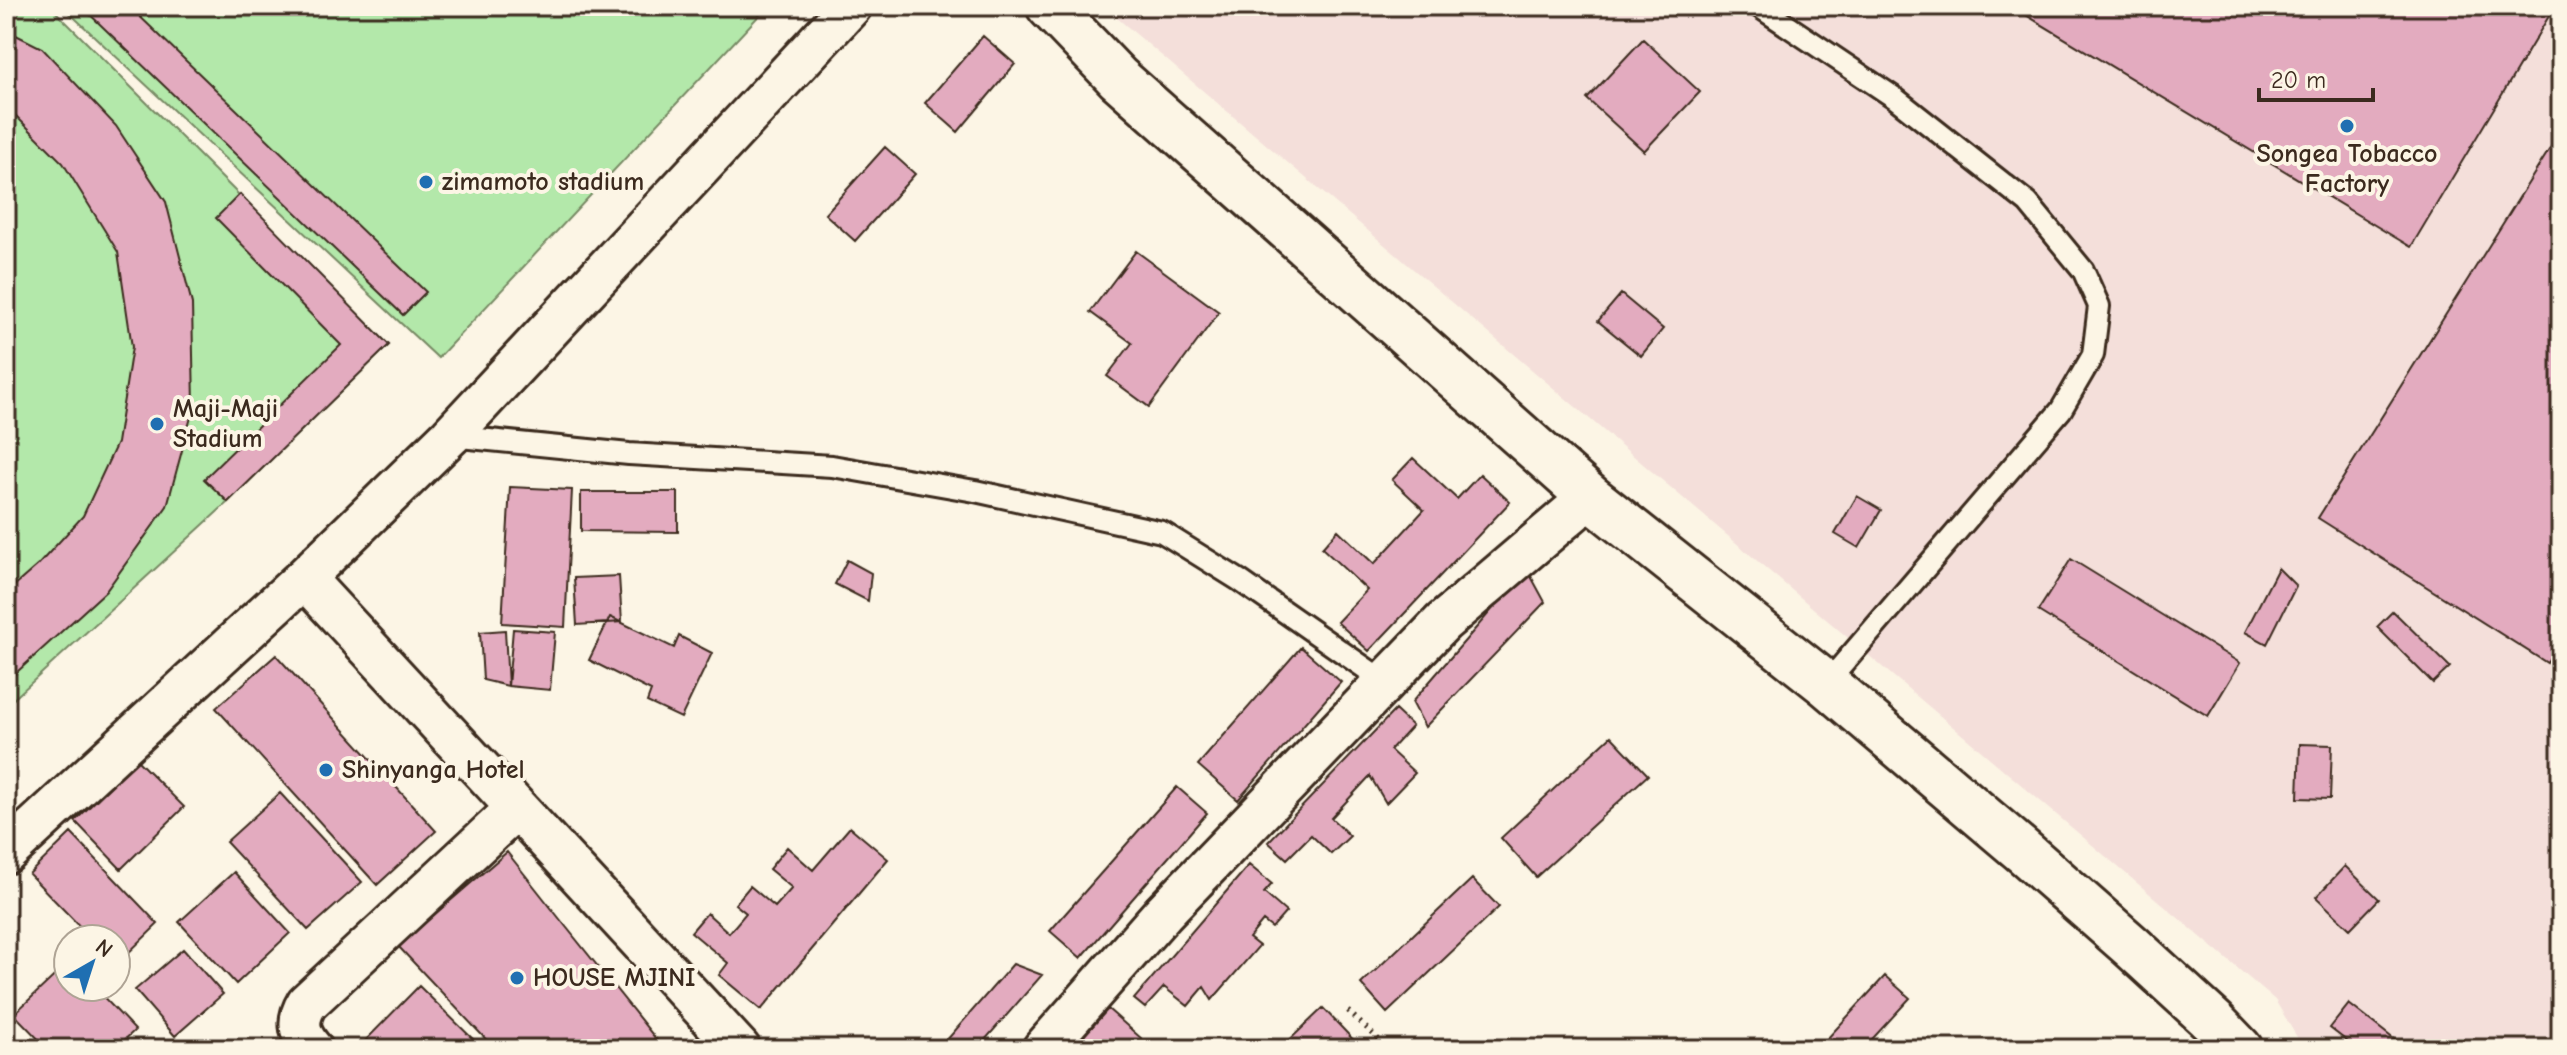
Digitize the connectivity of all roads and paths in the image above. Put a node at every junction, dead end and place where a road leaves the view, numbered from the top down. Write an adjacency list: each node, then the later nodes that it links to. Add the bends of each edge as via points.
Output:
1 (851, 6): 4 (street)
2 (1049, 6): 5 (street, via 1118,78)
3 (1758, 6): 8 (lane, via 1895,98 2028,203 2083,270 2099,306 2093,355 2061,410)
4 (450, 436): 6 (street); 7 (lane, via 832,466 1162,532)
5 (1590, 497): 7 (street, via 1443,622); 8 (street)
6 (304, 578): 9 (street); 10 (street)
7 (1385, 682): 14 (street, via 1163,913)
8 (1826, 684): 16 (street, via 2131,946)
9 (516, 809): 12 (street, via 307,1003 300,1025); 13 (street)
10 (6, 853)
11 (1348, 1011): 15 (path)
12 (312, 1049)
13 (740, 1049)
14 (1043, 1049)
15 (1389, 1049)
16 (2240, 1049)

